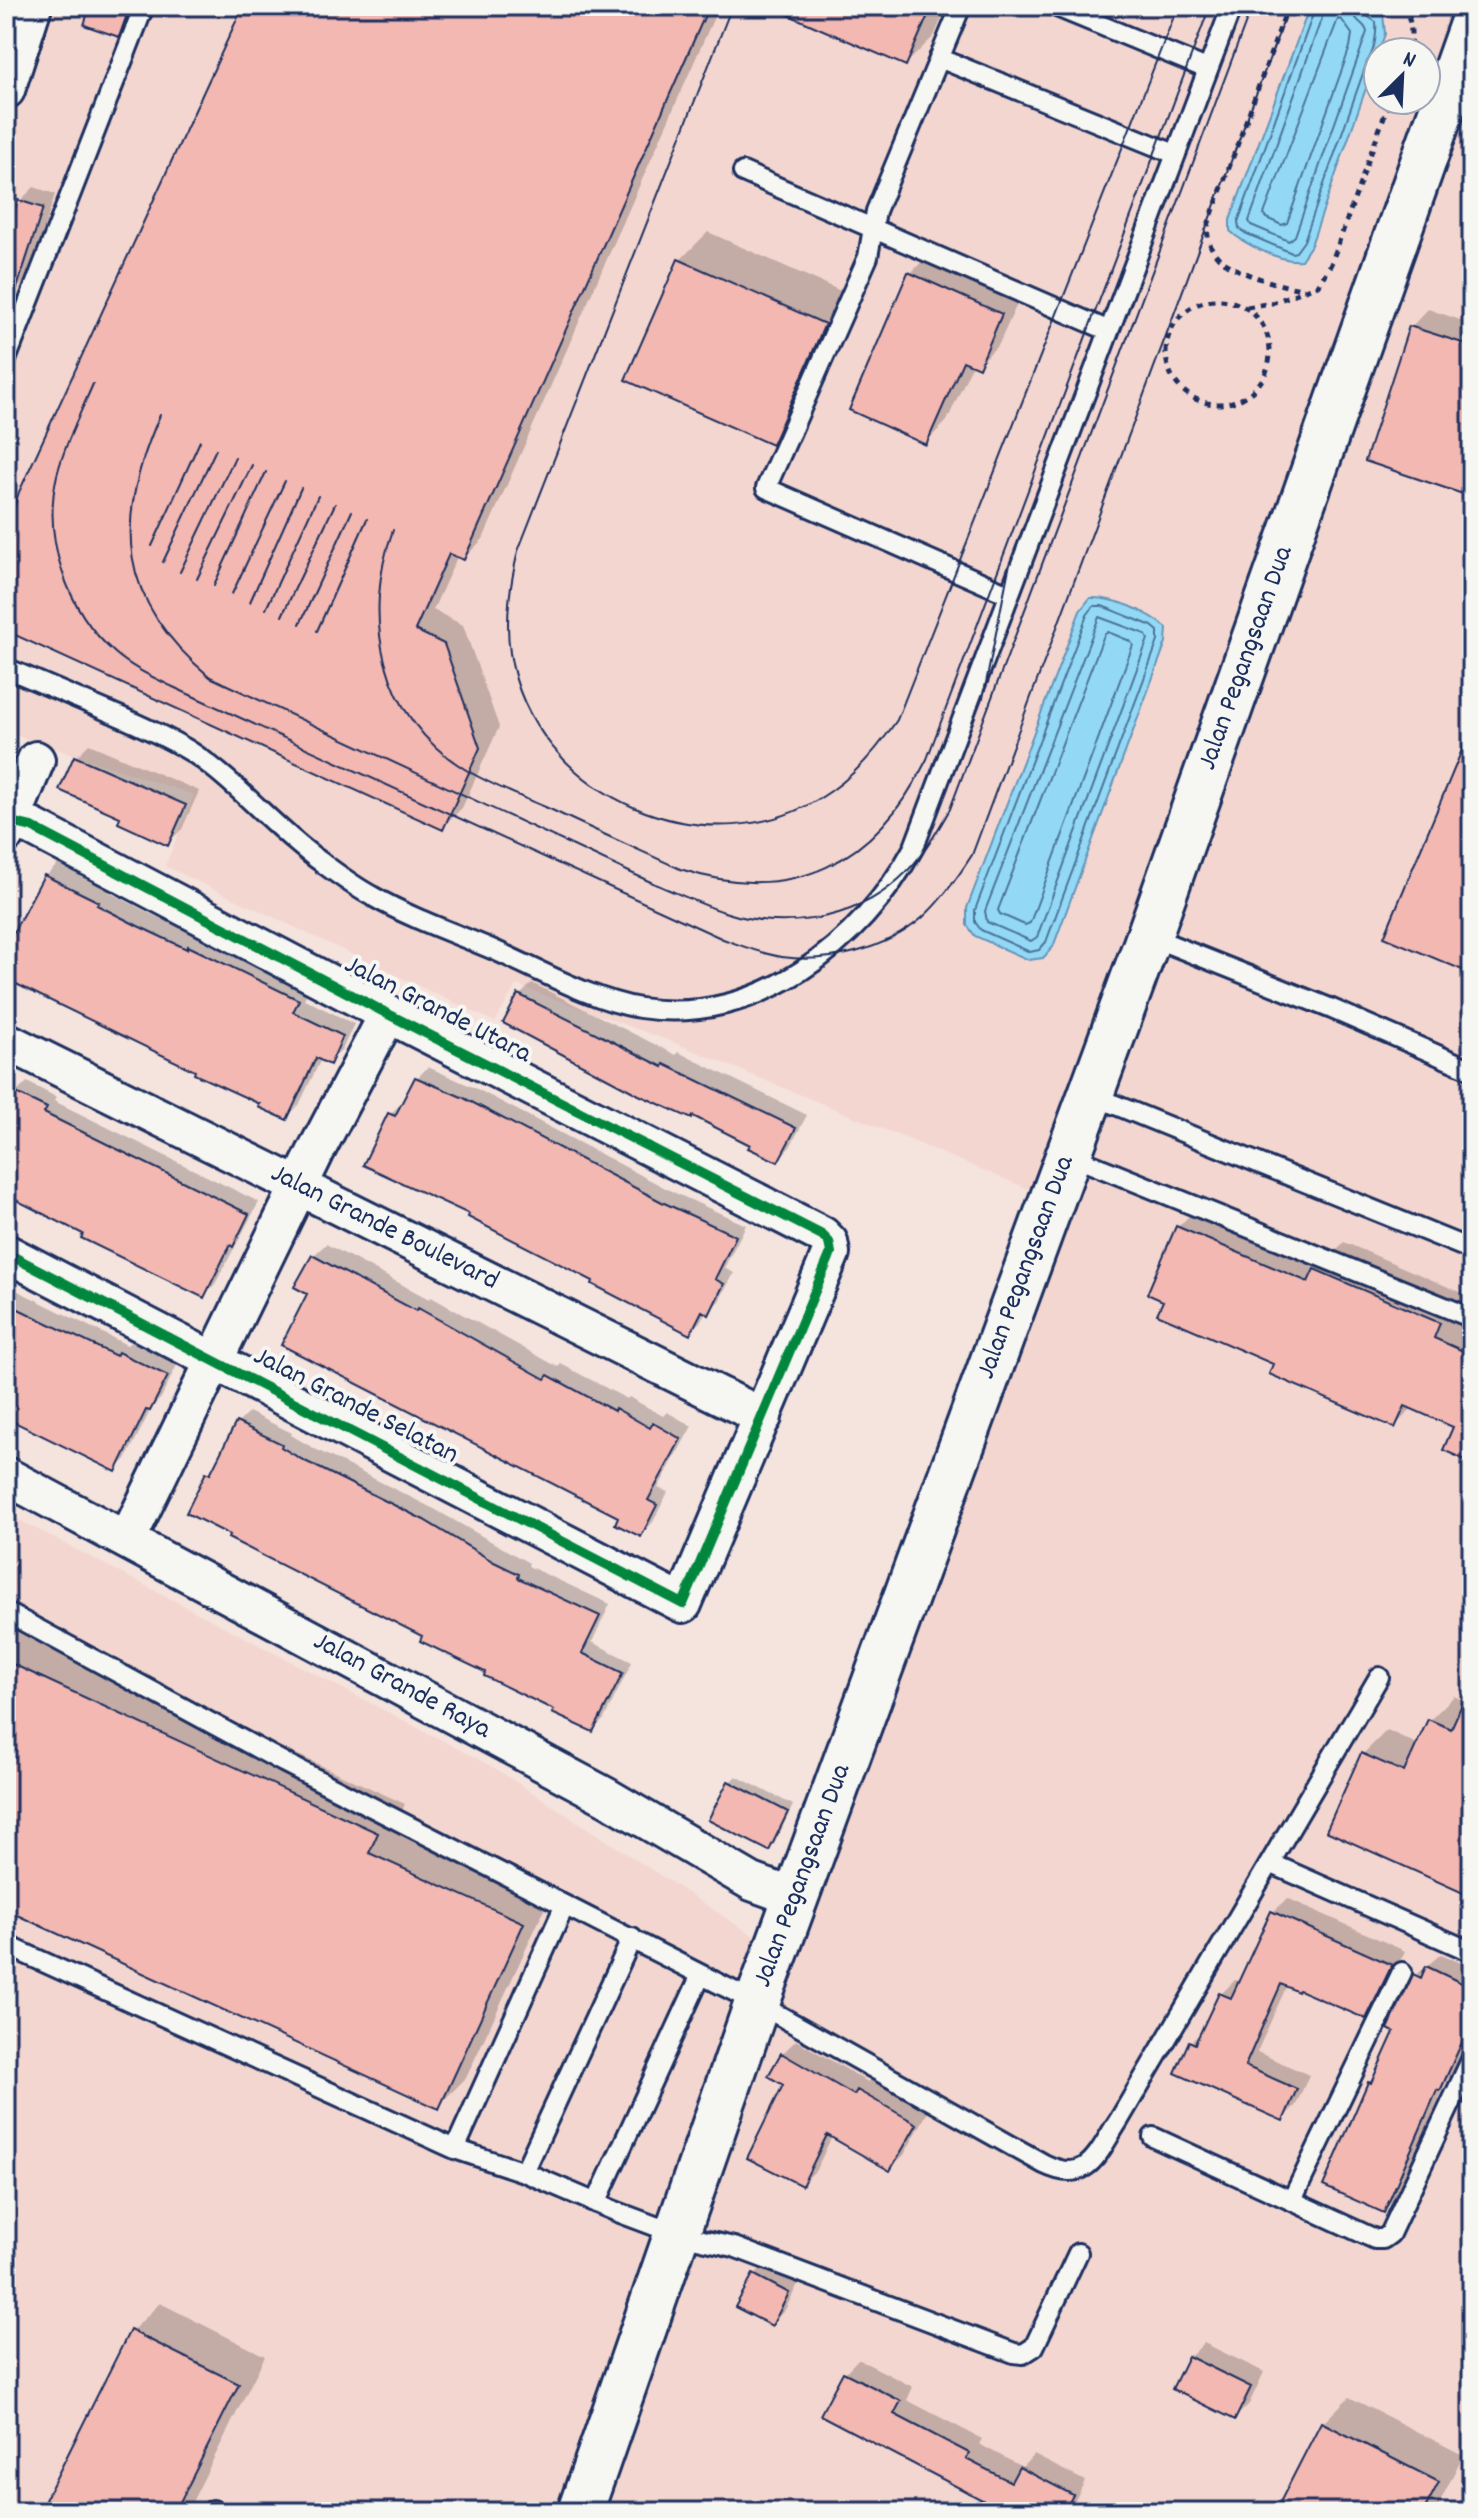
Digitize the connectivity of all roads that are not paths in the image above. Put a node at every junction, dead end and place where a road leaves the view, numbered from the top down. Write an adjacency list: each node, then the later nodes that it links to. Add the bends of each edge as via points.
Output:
1 (33, 6): 9 (street)
2 (144, 6): 14 (lane)
3 (961, 6): 7 (lane)
4 (1054, 6): 8 (lane)
5 (1232, 6): 8 (lane)
6 (1472, 24): 19 (main road, Jalan Pegangsaan Dua, via 1454,92)
7 (939, 58): 10 (lane); 12 (lane)
8 (1207, 69): 10 (lane)
9 (6, 90)
10 (1175, 154): 13 (lane)
11 (743, 172): 12 (lane)
12 (873, 229): 13 (lane); 15 (lane, via 868,257 766,488)
13 (1107, 330): 15 (lane)
14 (6, 360)
15 (1008, 594): 16 (lane, via 914,847 879,901 830,950 771,989 738,1002 676,1011 638,1008 598,996 373,897 315,858 190,751)
16 (6, 668)
17 (36, 760): 18 (street)
18 (9, 828): 20 (street, Jalan Grande Utara, via 32,827)
19 (1149, 936): 22 (lane); 23 (main road, Jalan Pegangsaan Dua)
20 (388, 1014): 25 (street); 30 (street, Jalan Grande Utara, via 829,1242 831,1253)
21 (6, 1041): 25 (street, Jalan Grande Boulevard)
22 (1472, 1070)
23 (1091, 1095): 24 (main road, Jalan Pegangsaan Dua); 26 (lane)
24 (1069, 1155): 28 (lane); 36 (main road, Jalan Pegangsaan Dua)
25 (300, 1185): 29 (street); 30 (street, Jalan Grande Boulevard)
26 (1472, 1250)
27 (6, 1253): 29 (street, Jalan Grande Selatan)
28 (1472, 1318)
29 (213, 1360): 30 (street, Jalan Grande Selatan, via 683,1604); 32 (street)
30 (763, 1417)
31 (6, 1476): 32 (street, Jalan Grande Raya)
32 (127, 1540): 36 (street, Jalan Grande Raya, via 607,1797 752,1882)
33 (6, 1612): 37 (lane)
34 (1379, 1677): 35 (lane)
35 (1270, 1863): 40 (lane); 43 (lane, via 1119,2120 1092,2161 1076,2172 1044,2164)
36 (796, 1898): 43 (main road, Jalan Pegangsaan Dua)
37 (564, 1907): 38 (lane); 46 (lane)
38 (632, 1938): 42 (lane); 47 (lane)
39 (6, 1945): 46 (lane)
40 (1472, 1952)
41 (1402, 1972): 48 (lane)
42 (700, 1977): 43 (lane); 49 (lane)
43 (757, 2003): 50 (main road, Jalan Pegangsaan Dua)
44 (1472, 2058): 48 (lane, via 1387,2237 1375,2239)
45 (1153, 2137): 48 (lane)
46 (455, 2149): 47 (lane)
47 (524, 2172): 49 (lane)
48 (1292, 2200)
49 (596, 2203): 50 (lane)
50 (679, 2235): 51 (lane, via 734,2247 1023,2354 1034,2347); 52 (main road, Jalan Pegangsaan Dua)
51 (1078, 2253)
52 (580, 2512)

